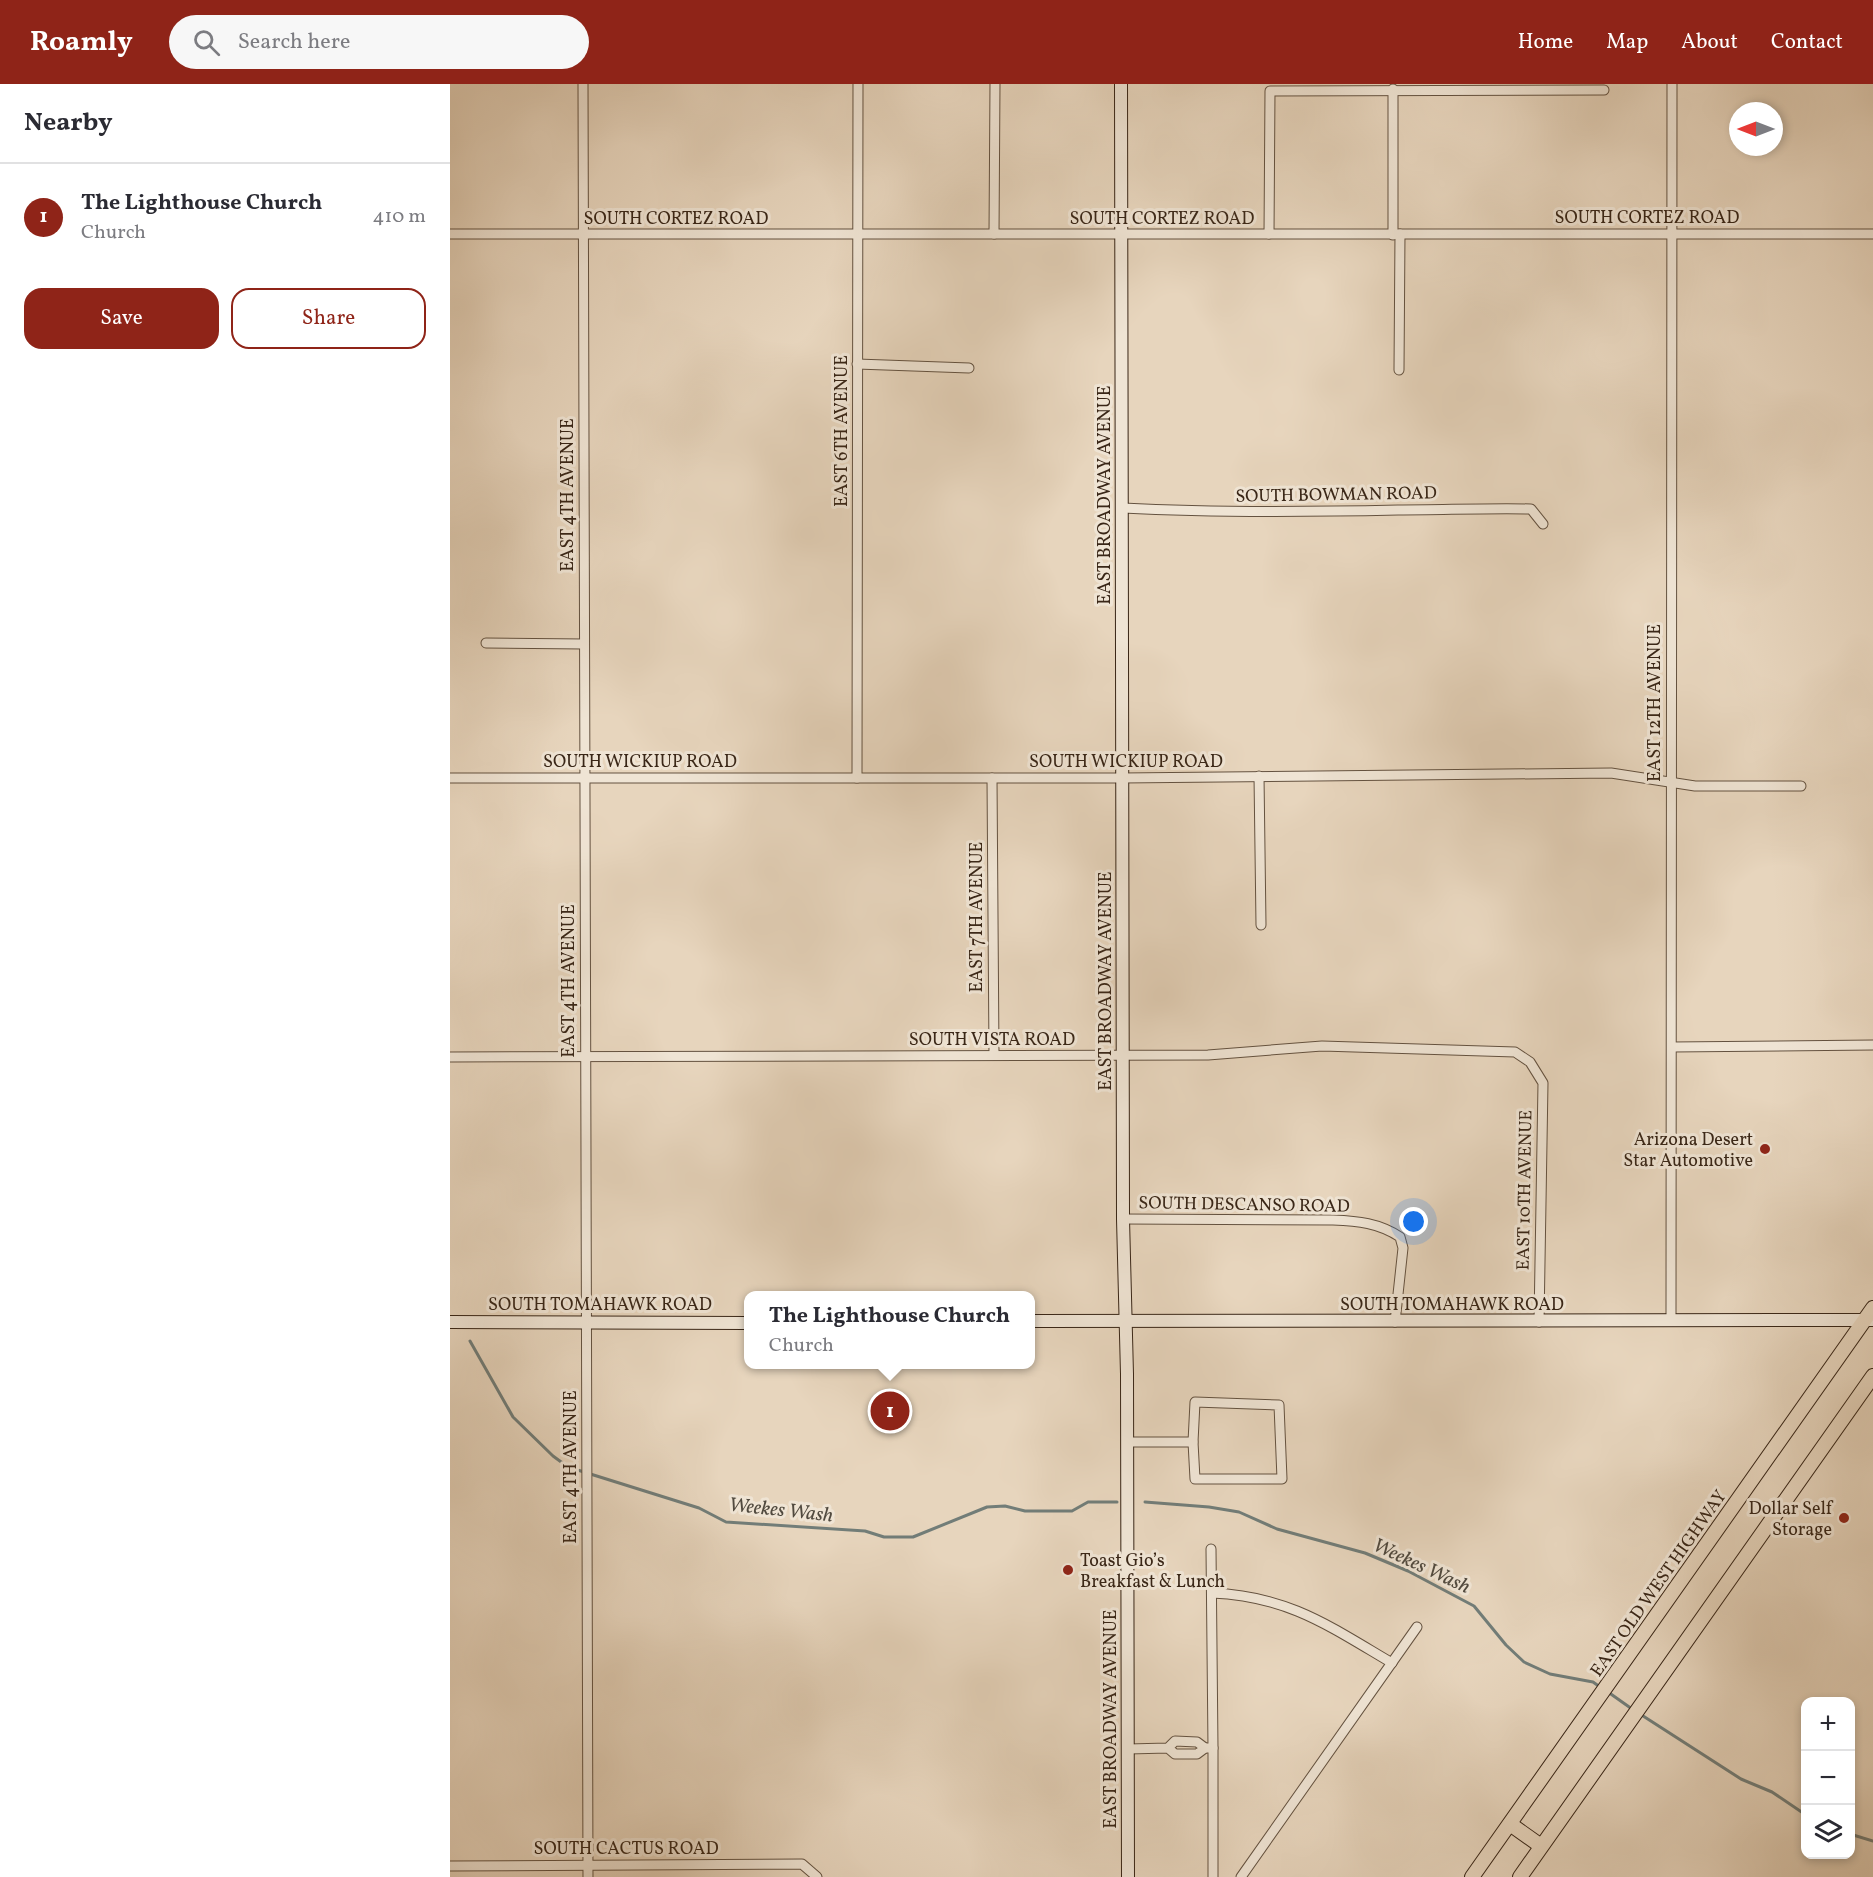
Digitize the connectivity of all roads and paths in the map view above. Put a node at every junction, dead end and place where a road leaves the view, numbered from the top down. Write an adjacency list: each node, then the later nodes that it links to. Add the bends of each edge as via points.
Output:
1 (583, 84): 9 (street, EAST 4TH AVENUE)
2 (858, 84): 10 (street, EAST 6TH AVENUE)
3 (995, 84): 11 (street)
4 (1121, 84): 16 (main road, EAST BROADWAY AVENUE)
5 (1672, 84): 14 (street, EAST 12TH AVENUE)
6 (1393, 88): 7 (street); 12 (street, via 1270,91); 13 (street)
7 (1604, 90)
8 (450, 234): 9 (street, SOUTH CORTEZ ROAD)
9 (583, 234): 10 (street, SOUTH CORTEZ ROAD); 23 (street, EAST 4TH AVENUE)
10 (858, 234): 11 (street, SOUTH CORTEZ ROAD); 17 (street, EAST 6TH AVENUE)
11 (994, 234): 16 (street, SOUTH CORTEZ ROAD)
12 (1269, 234): 13 (street, SOUTH CORTEZ ROAD); 16 (street, SOUTH CORTEZ ROAD)
13 (1396, 234): 14 (street, SOUTH CORTEZ ROAD); 19 (street)
14 (1670, 234): 15 (street, SOUTH CORTEZ ROAD); 30 (street, EAST 12TH AVENUE)
15 (1873, 234)
16 (1121, 235): 20 (main road, EAST BROADWAY AVENUE)
17 (857, 364): 18 (street); 27 (street, EAST 6TH AVENUE)
18 (969, 368)
19 (1399, 370)
20 (1123, 508): 21 (street, SOUTH BOWMAN ROAD, via 1207,512 1532,509); 29 (main road, EAST BROADWAY AVENUE)
21 (1543, 524)
22 (486, 643): 23 (street)
23 (584, 644): 26 (street, EAST 4TH AVENUE)
24 (1259, 776): 29 (street, SOUTH WICKIUP ROAD); 30 (street, SOUTH WICKIUP ROAD, via 1611,773); 32 (street)
25 (450, 778): 26 (street, SOUTH WICKIUP ROAD)
26 (584, 778): 27 (street, SOUTH WICKIUP ROAD); 35 (street, EAST 4TH AVENUE)
27 (857, 778): 28 (street, SOUTH WICKIUP ROAD)
28 (992, 778): 29 (street, SOUTH WICKIUP ROAD); 36 (street, EAST 7TH AVENUE)
29 (1122, 778): 37 (main road, EAST BROADWAY AVENUE)
30 (1671, 783): 31 (street, SOUTH WICKIUP ROAD); 34 (street, EAST 12TH AVENUE)
31 (1802, 786)
32 (1261, 925)
33 (1873, 1045): 34 (street)
34 (1671, 1047): 47 (street, EAST 12TH AVENUE)
35 (584, 1055): 36 (street, SOUTH VISTA ROAD); 38 (street, SOUTH VISTA ROAD); 48 (street, EAST 4TH AVENUE)
36 (994, 1055): 37 (street, SOUTH VISTA ROAD)
37 (1123, 1055): 39 (street, SOUTH VISTA ROAD, via 1208,1055 1322,1046 1515,1052); 40 (main road, EAST BROADWAY AVENUE)
38 (450, 1058)
39 (1530, 1062): 46 (street, EAST 10TH AVENUE, via 1543,1083)
40 (1123, 1219): 42 (main road, EAST BROADWAY AVENUE); 45 (street, SOUTH DESCANSO ROAD, via 1365,1222 1400,1237 1403,1248)
41 (1870, 1316): 47 (main road, SOUTH TOMAHAWK ROAD); 59 (main road, EAST OLD WEST HIGHWAY)
42 (1126, 1320): 43 (main road, SOUTH TOMAHAWK ROAD); 45 (main road, SOUTH TOMAHAWK ROAD); 51 (main road, EAST BROADWAY AVENUE)
43 (1035, 1321)
44 (450, 1322): 48 (main road, SOUTH TOMAHAWK ROAD)
45 (1395, 1322): 46 (main road, SOUTH TOMAHAWK ROAD)
46 (1539, 1322): 47 (main road, SOUTH TOMAHAWK ROAD)
47 (1671, 1322)
48 (585, 1323): 49 (main road, SOUTH TOMAHAWK ROAD); 62 (street, EAST 4TH AVENUE)
49 (744, 1323)
50 (1873, 1376): 60 (main road)
51 (1127, 1442): 52 (street); 58 (main road, EAST BROADWAY AVENUE)
52 (1193, 1442): 52 (street, via 1196,1479 1282,1479 1279,1405 1195,1402)
53 (1212, 1549): 54 (street)
54 (1212, 1593): 56 (street, via 1244,1594 1305,1612); 57 (street)
55 (1417, 1627): 56 (street)
56 (1392, 1663): 67 (street)
57 (1209, 1748): 58 (street, via 1197,1754 1175,1754 1168,1748); 66 (street)
58 (1128, 1749): 65 (main road, EAST BROADWAY AVENUE)
59 (1510, 1824): 60 (main road); 68 (main road, EAST OLD WEST HIGHWAY)
60 (1541, 1846): 69 (main road)
61 (450, 1866): 62 (street, SOUTH CACTUS ROAD)
62 (588, 1866): 63 (street, EAST 4TH AVENUE); 64 (street, SOUTH CACTUS ROAD, via 802,1864)
63 (588, 1877)
64 (817, 1877)
65 (1128, 1877)
66 (1213, 1877)
67 (1242, 1877)
68 (1472, 1877)
69 (1520, 1877)

